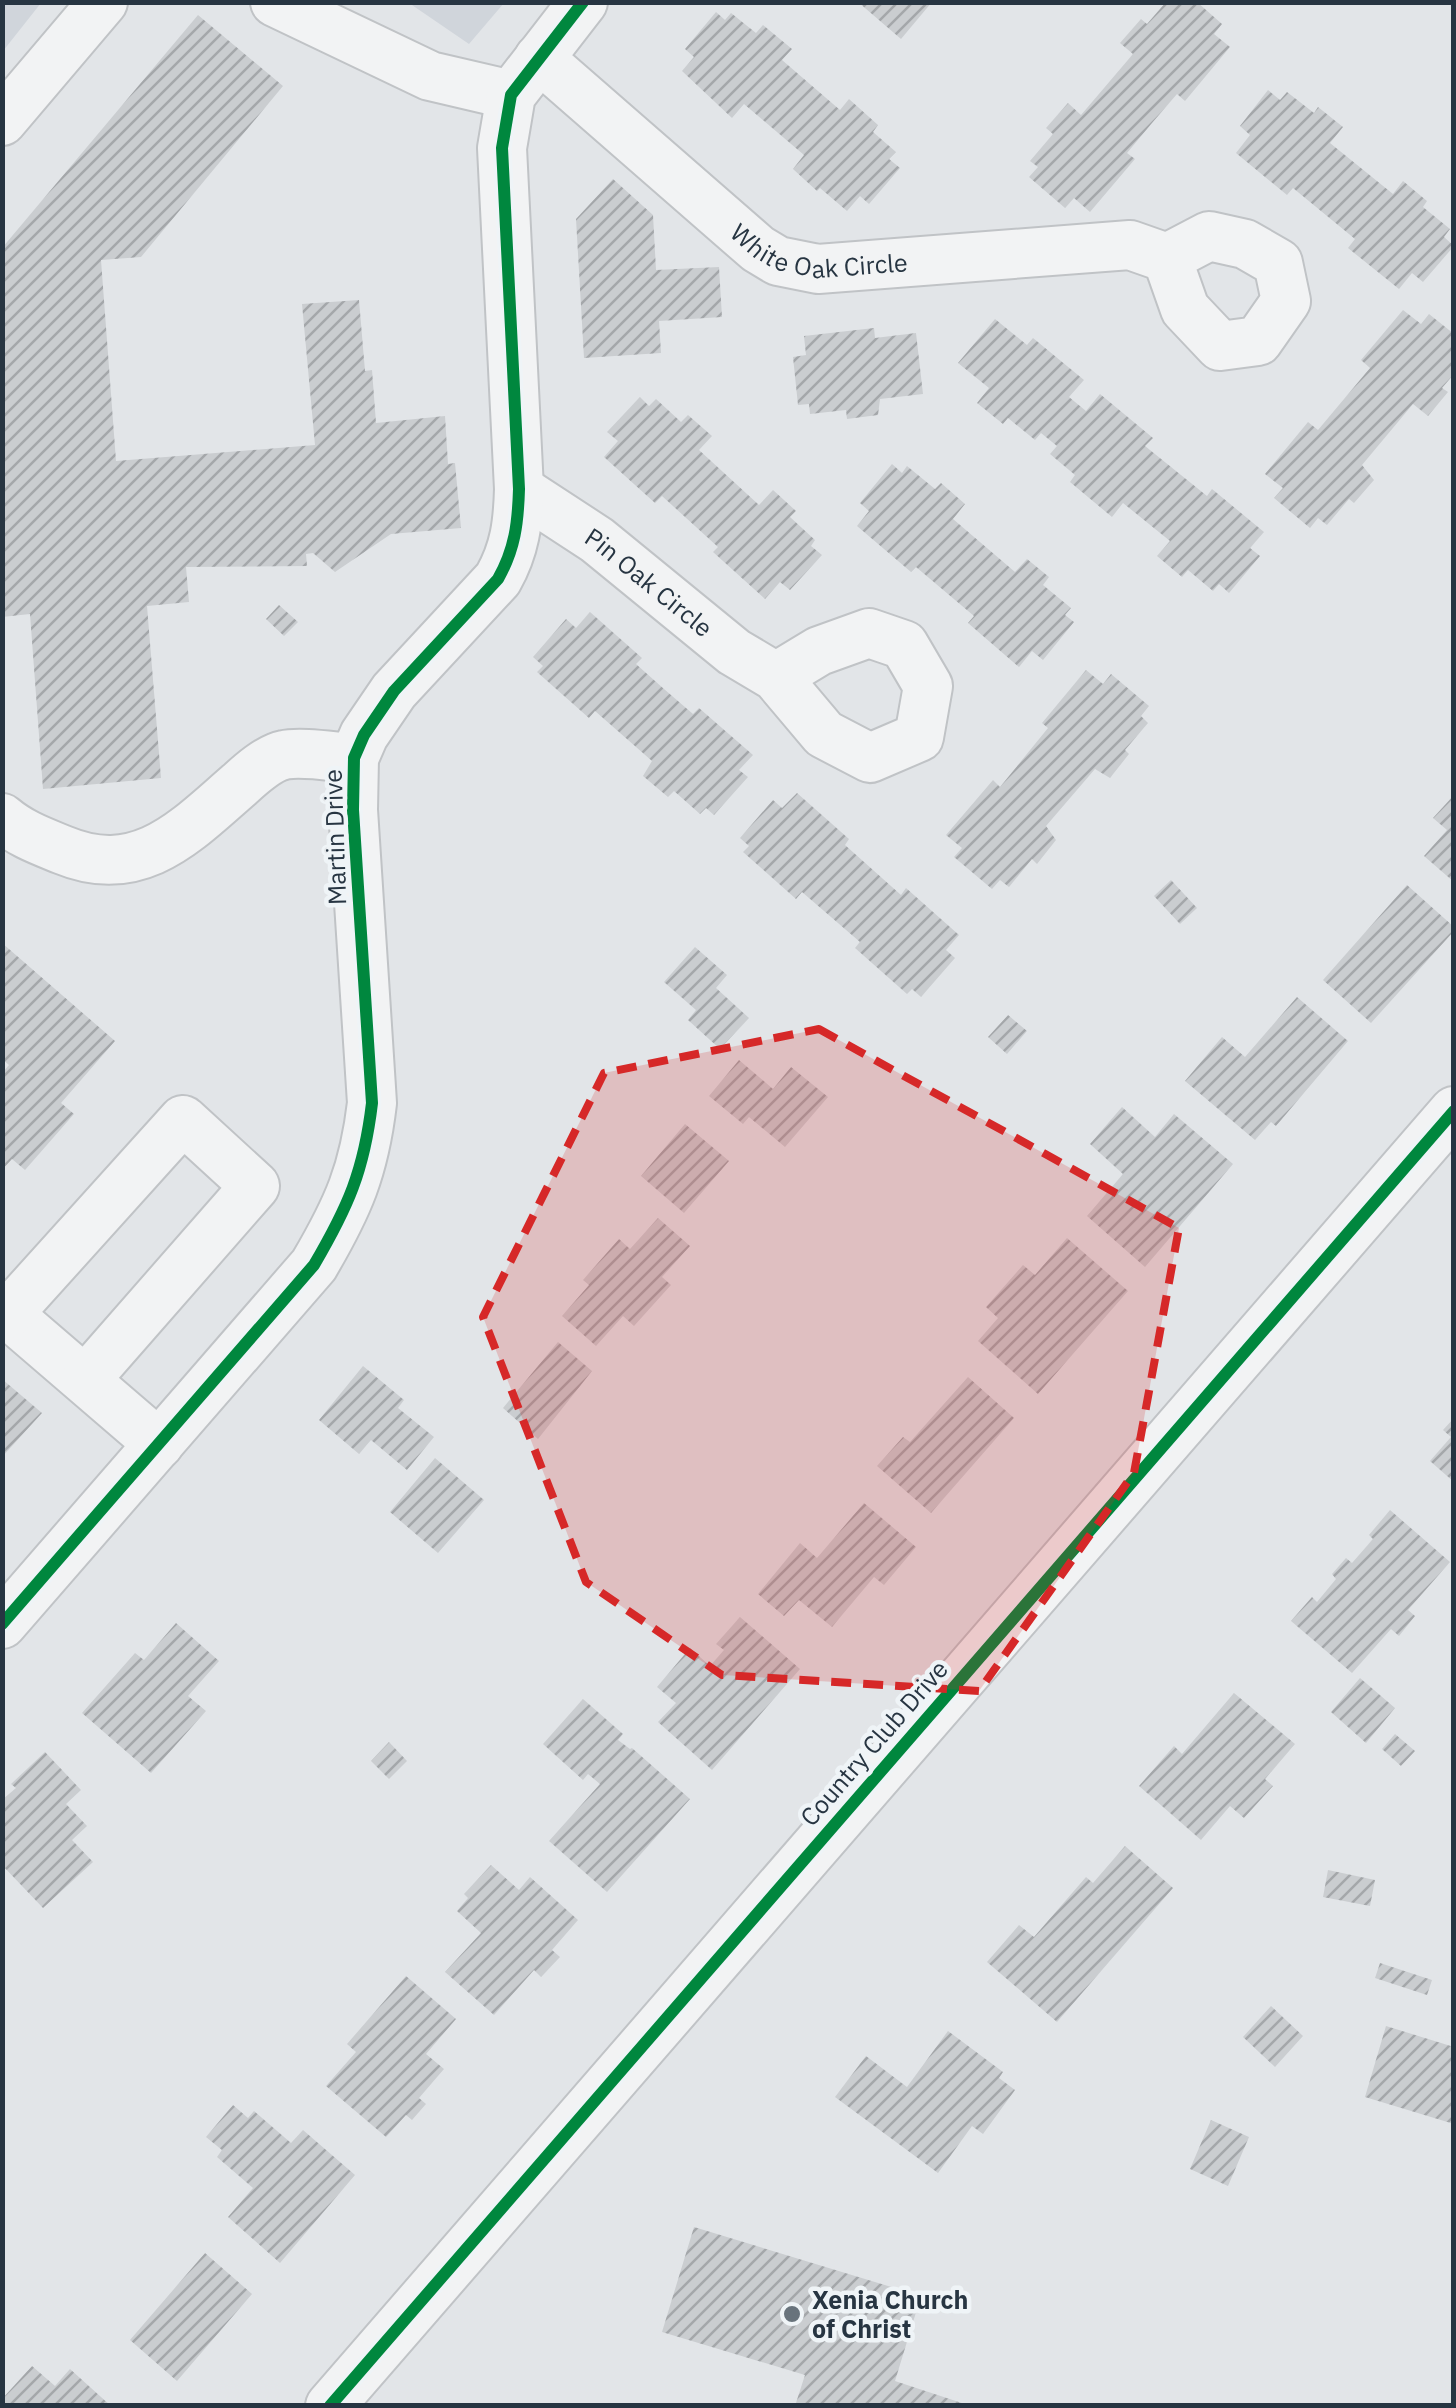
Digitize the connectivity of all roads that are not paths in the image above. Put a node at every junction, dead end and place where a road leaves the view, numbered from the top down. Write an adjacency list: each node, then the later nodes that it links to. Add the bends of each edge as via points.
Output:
1 (103, 2): 5 (street)
2 (274, 2): 4 (street, via 430,76)
3 (582, 2): 4 (street, Martin Drive)
4 (525, 77): 6 (street, White Oak Circle, via 778,261 818,269 1130,245); 7 (street, Martin Drive, via 502,148)
5 (2, 121)
6 (1168, 258)
7 (518, 489): 8 (street, Pin Oak Circle); 9 (street, Martin Drive, via 517,531 498,579 394,691)
8 (776, 677)
9 (354, 758): 10 (street, via 284,754 253,772 173,842 139,856 74,855); 14 (street, Martin Drive, via 372,1104 366,1152 352,1198 314,1266)
10 (2, 818)
11 (1454, 1111): 16 (street, Country Club Drive)
12 (6, 1311): 13 (street); 13 (street, via 183,1120 255,1186)
13 (86, 1379): 14 (street)
14 (160, 1444): 15 (street, Martin Drive)
15 (2, 1624)
16 (330, 2406)

